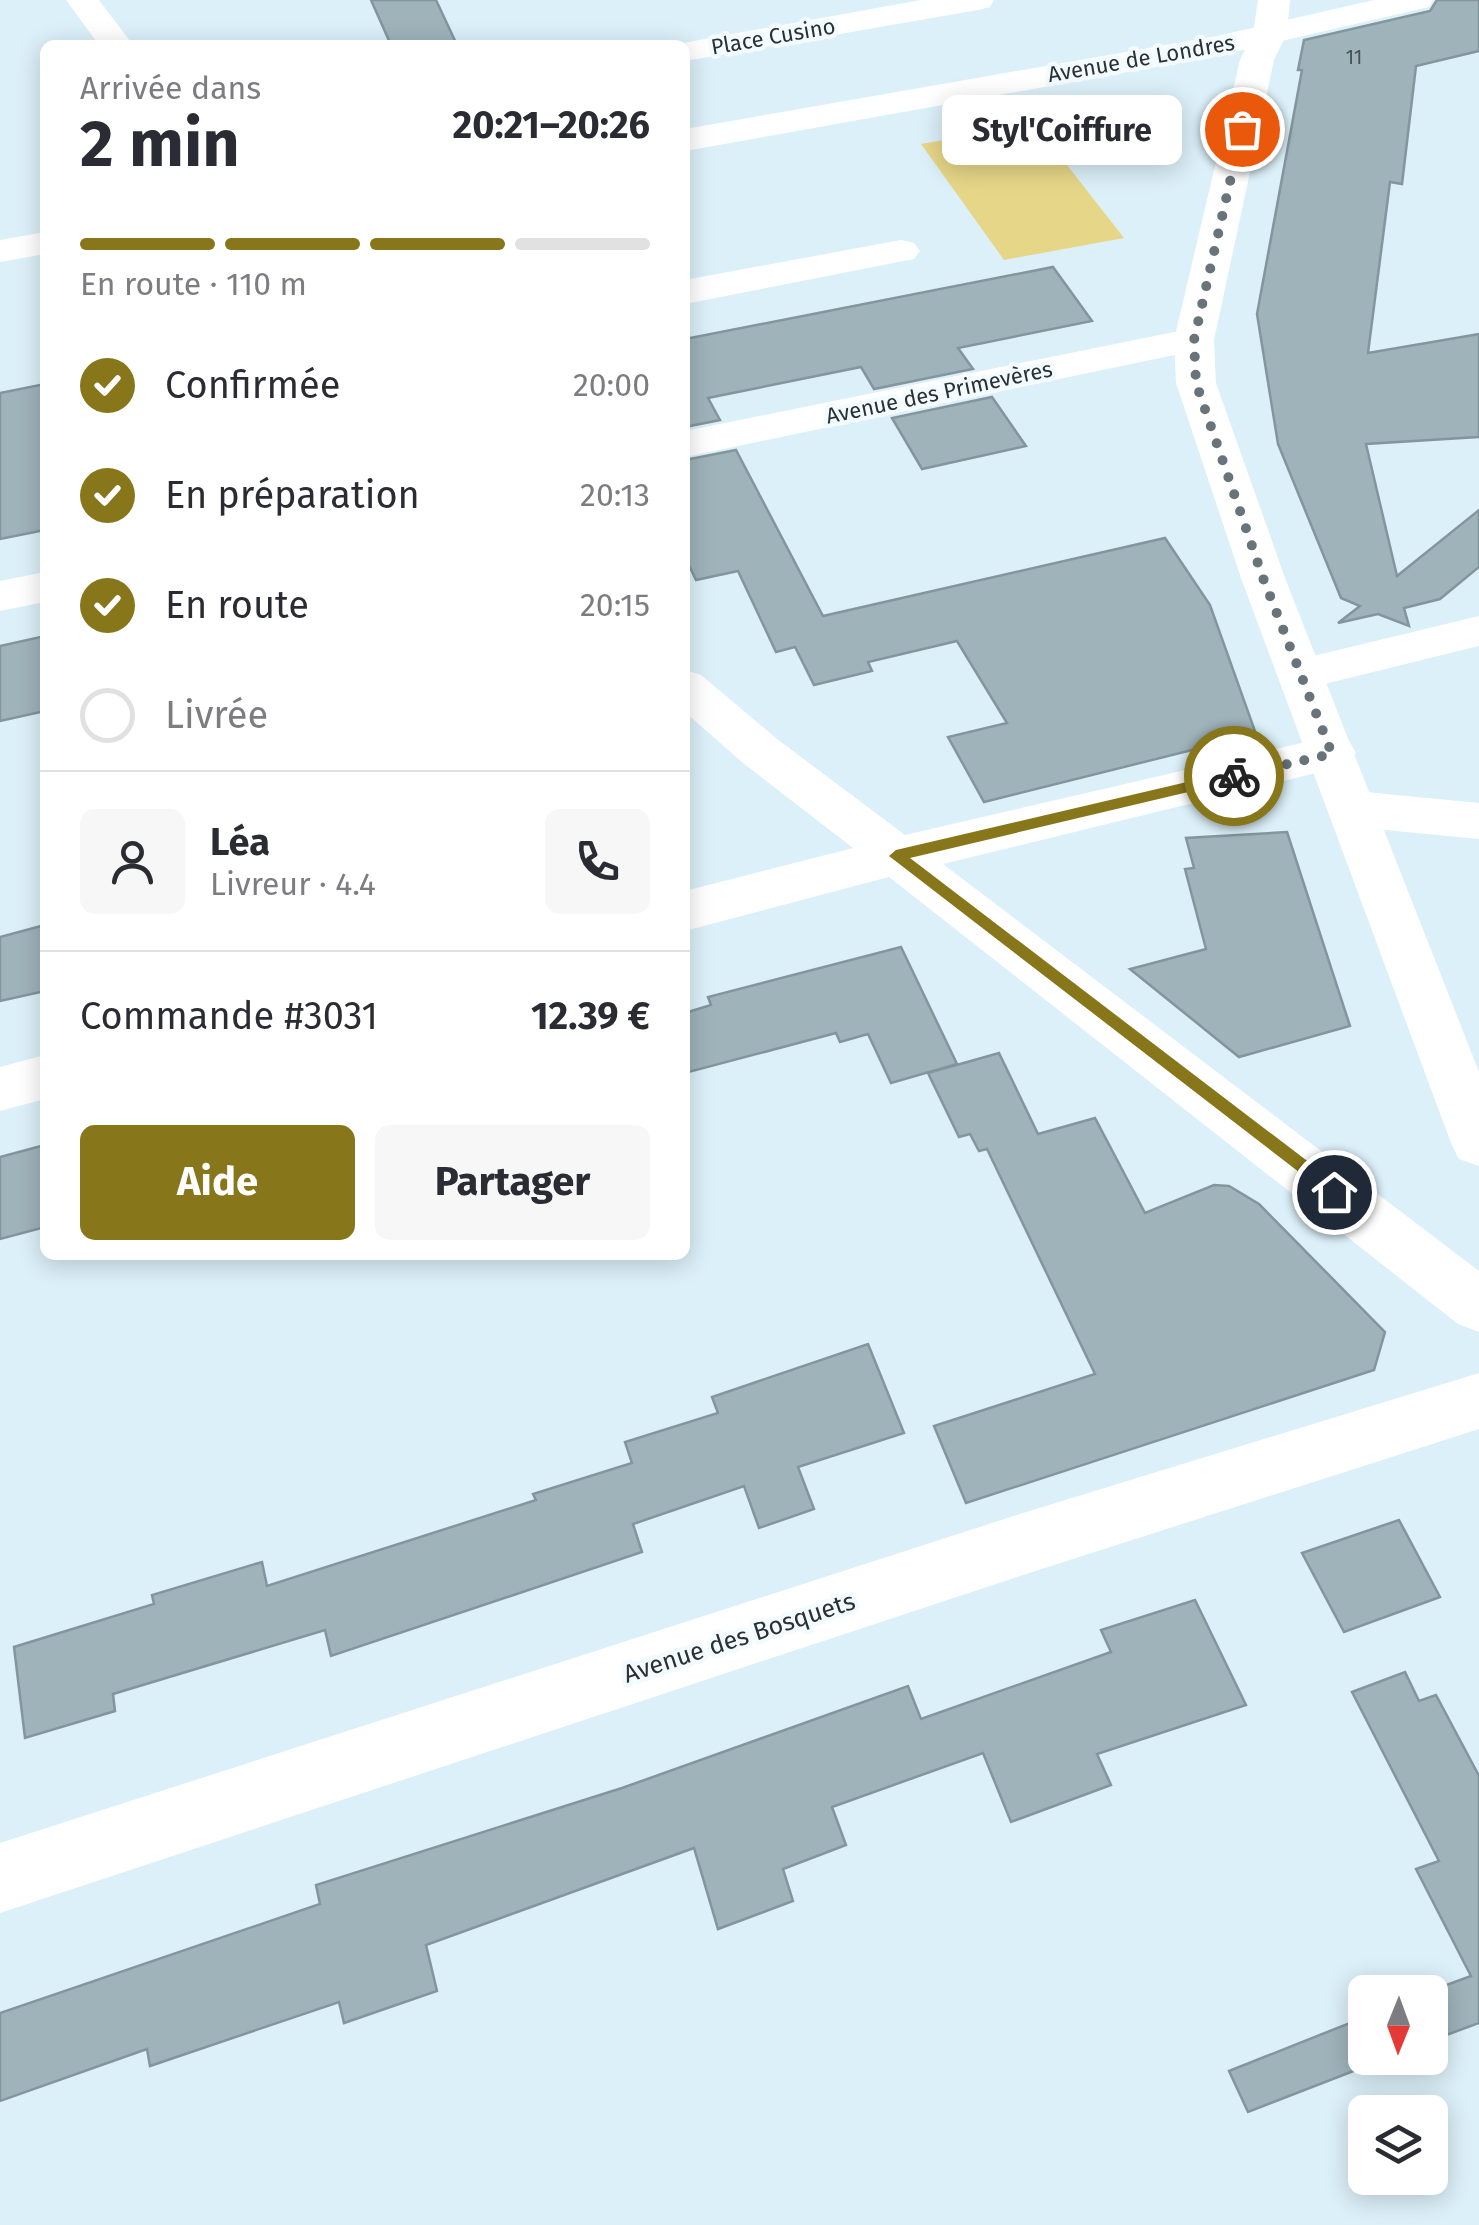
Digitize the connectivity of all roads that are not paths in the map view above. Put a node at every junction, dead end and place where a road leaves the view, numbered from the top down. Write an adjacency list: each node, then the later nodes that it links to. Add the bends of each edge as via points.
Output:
1 (82, 0): 5 (street)
2 (978, 0): 6 (street, Place Cusino)
3 (1417, 0): 4 (street, Avenue de Londres)
4 (1272, 17): 7 (street, Avenue de Londres); 12 (street)
5 (112, 40)
6 (690, 50)
7 (690, 139)
8 (40, 245): 9 (street)
9 (0, 251)
10 (900, 251): 11 (street)
11 (690, 291)
12 (1194, 340): 13 (street, Avenue des Primevères); 17 (street, via 1196,383)
13 (690, 443)
14 (40, 588): 15 (street)
15 (0, 596)
16 (1478, 631): 17 (street)
17 (1300, 674): 19 (street)
18 (690, 690): 22 (street)
19 (1332, 754): 20 (street); 22 (street)
20 (1354, 809): 21 (street); 26 (street)
21 (1479, 821)
22 (896, 856): 23 (street); 27 (street)
23 (690, 910)
24 (40, 1078): 25 (street)
25 (0, 1088)
26 (1479, 1143)
27 (1479, 1306)
28 (1479, 1401): 29 (street, Avenue des Bosquets)
29 (0, 1878)

